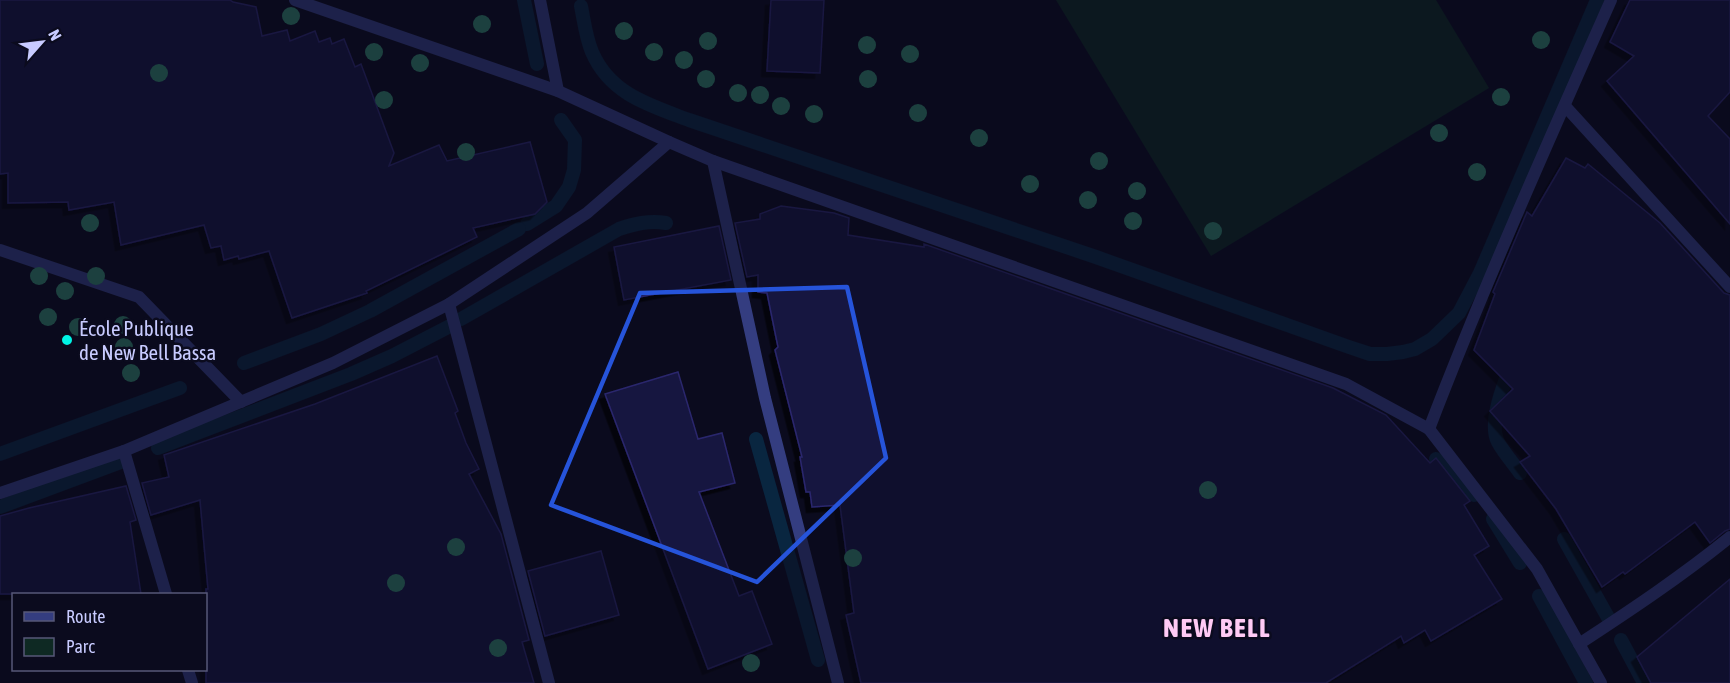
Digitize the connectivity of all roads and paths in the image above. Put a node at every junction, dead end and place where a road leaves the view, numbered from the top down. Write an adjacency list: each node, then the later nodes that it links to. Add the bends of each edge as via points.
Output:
1 (295, 0): 4 (street)
2 (540, 0): 4 (street)
3 (1611, 0): 5 (street)
4 (558, 91): 6 (street)
5 (1564, 106): 9 (street); 12 (street)
6 (669, 142): 7 (street); 10 (street, via 587,213)
7 (713, 161): 12 (street, via 1346,384); 19 (street, via 765,398)
8 (0, 250): 11 (street, via 139,297)
9 (1730, 287)
10 (449, 304): 11 (street, via 333,363); 18 (street)
11 (241, 402): 13 (street)
12 (1429, 429): 17 (street, via 1537,569)
13 (124, 451): 14 (street); 16 (street)
14 (0, 493)
15 (1730, 537): 17 (street)
16 (166, 593)
17 (1579, 644): 20 (street)
18 (549, 683)
19 (838, 683)
20 (1601, 683)

